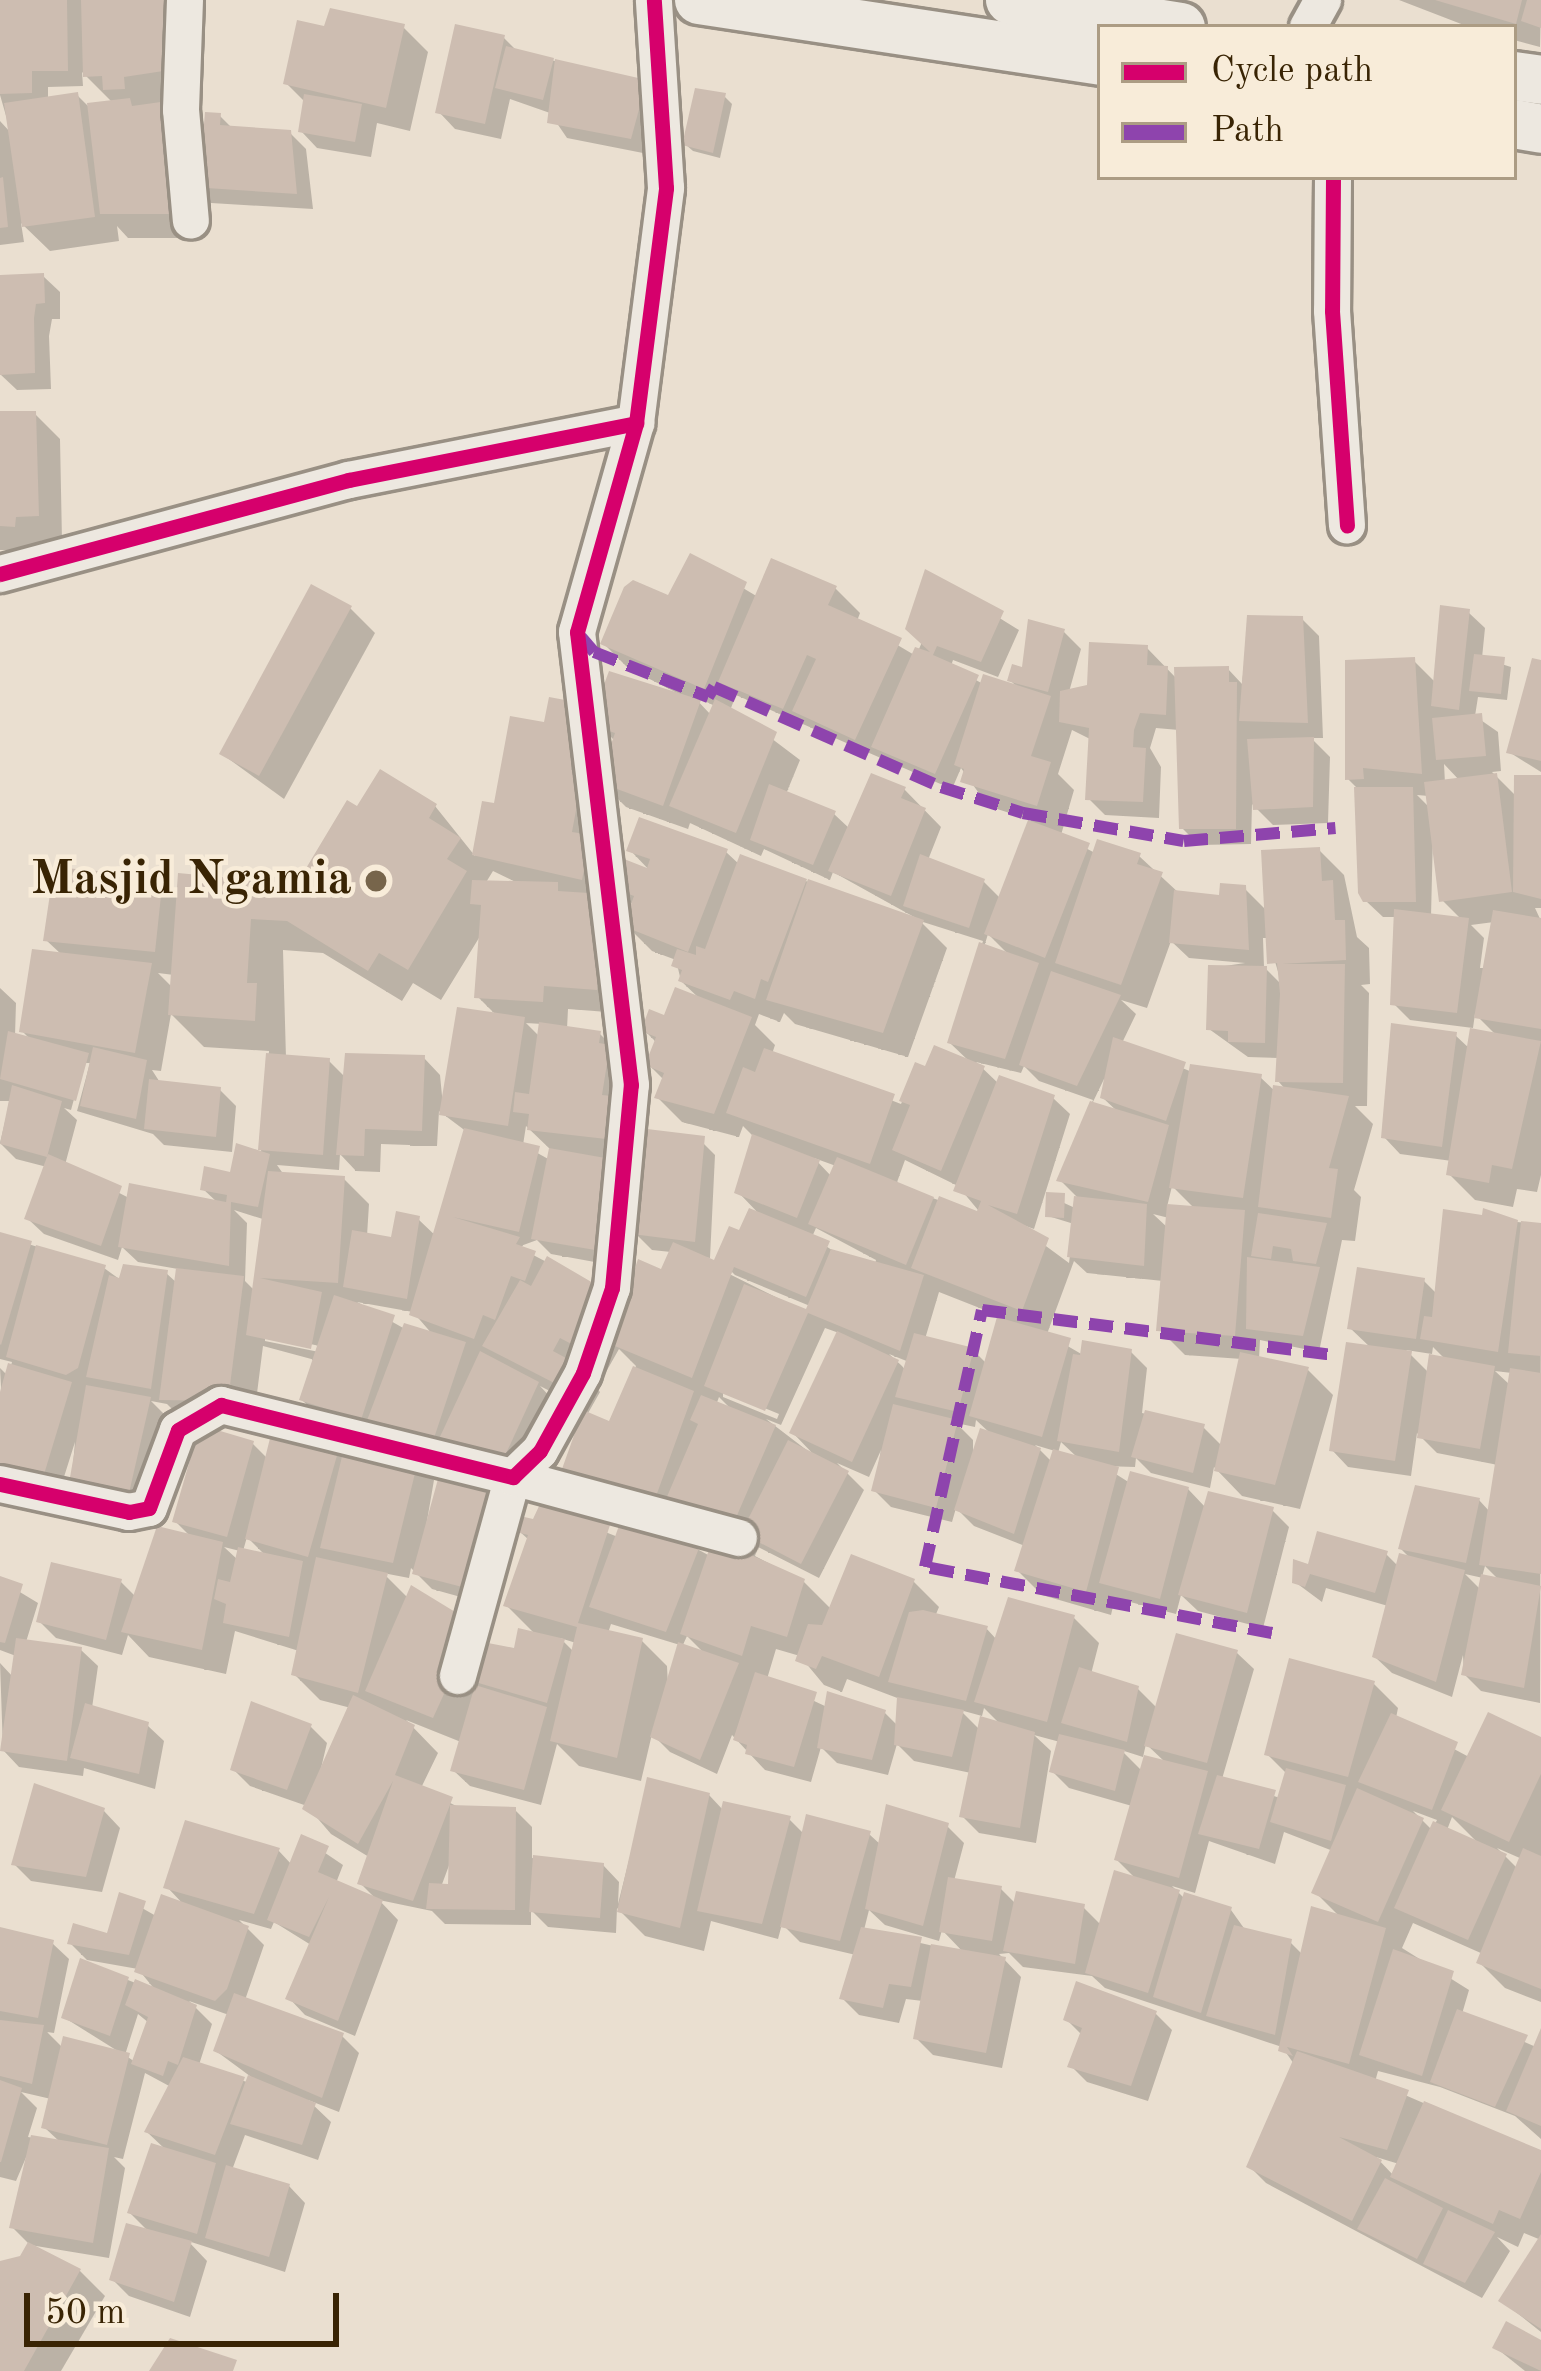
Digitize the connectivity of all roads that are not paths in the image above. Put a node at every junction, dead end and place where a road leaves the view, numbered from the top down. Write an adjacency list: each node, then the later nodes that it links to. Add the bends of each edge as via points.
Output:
1 (185, 0): 8 (street)
2 (654, 0): 9 (street, via 666,188)
3 (700, 0): 6 (main road)
4 (1010, 0): 5 (main road)
5 (1162, 24)
6 (1097, 61)
7 (1334, 180): 10 (street, via 1333,311)
8 (191, 221)
9 (636, 423): 11 (street, via 350,480); 12 (street, via 577,632 631,1085 612,1288 584,1373 540,1450)
10 (1348, 525)
11 (0, 574)
12 (513, 1478): 13 (street, via 221,1405 178,1430 149,1508 129,1512); 14 (street); 15 (street)
13 (0, 1484)
14 (739, 1538)
15 (458, 1676)

